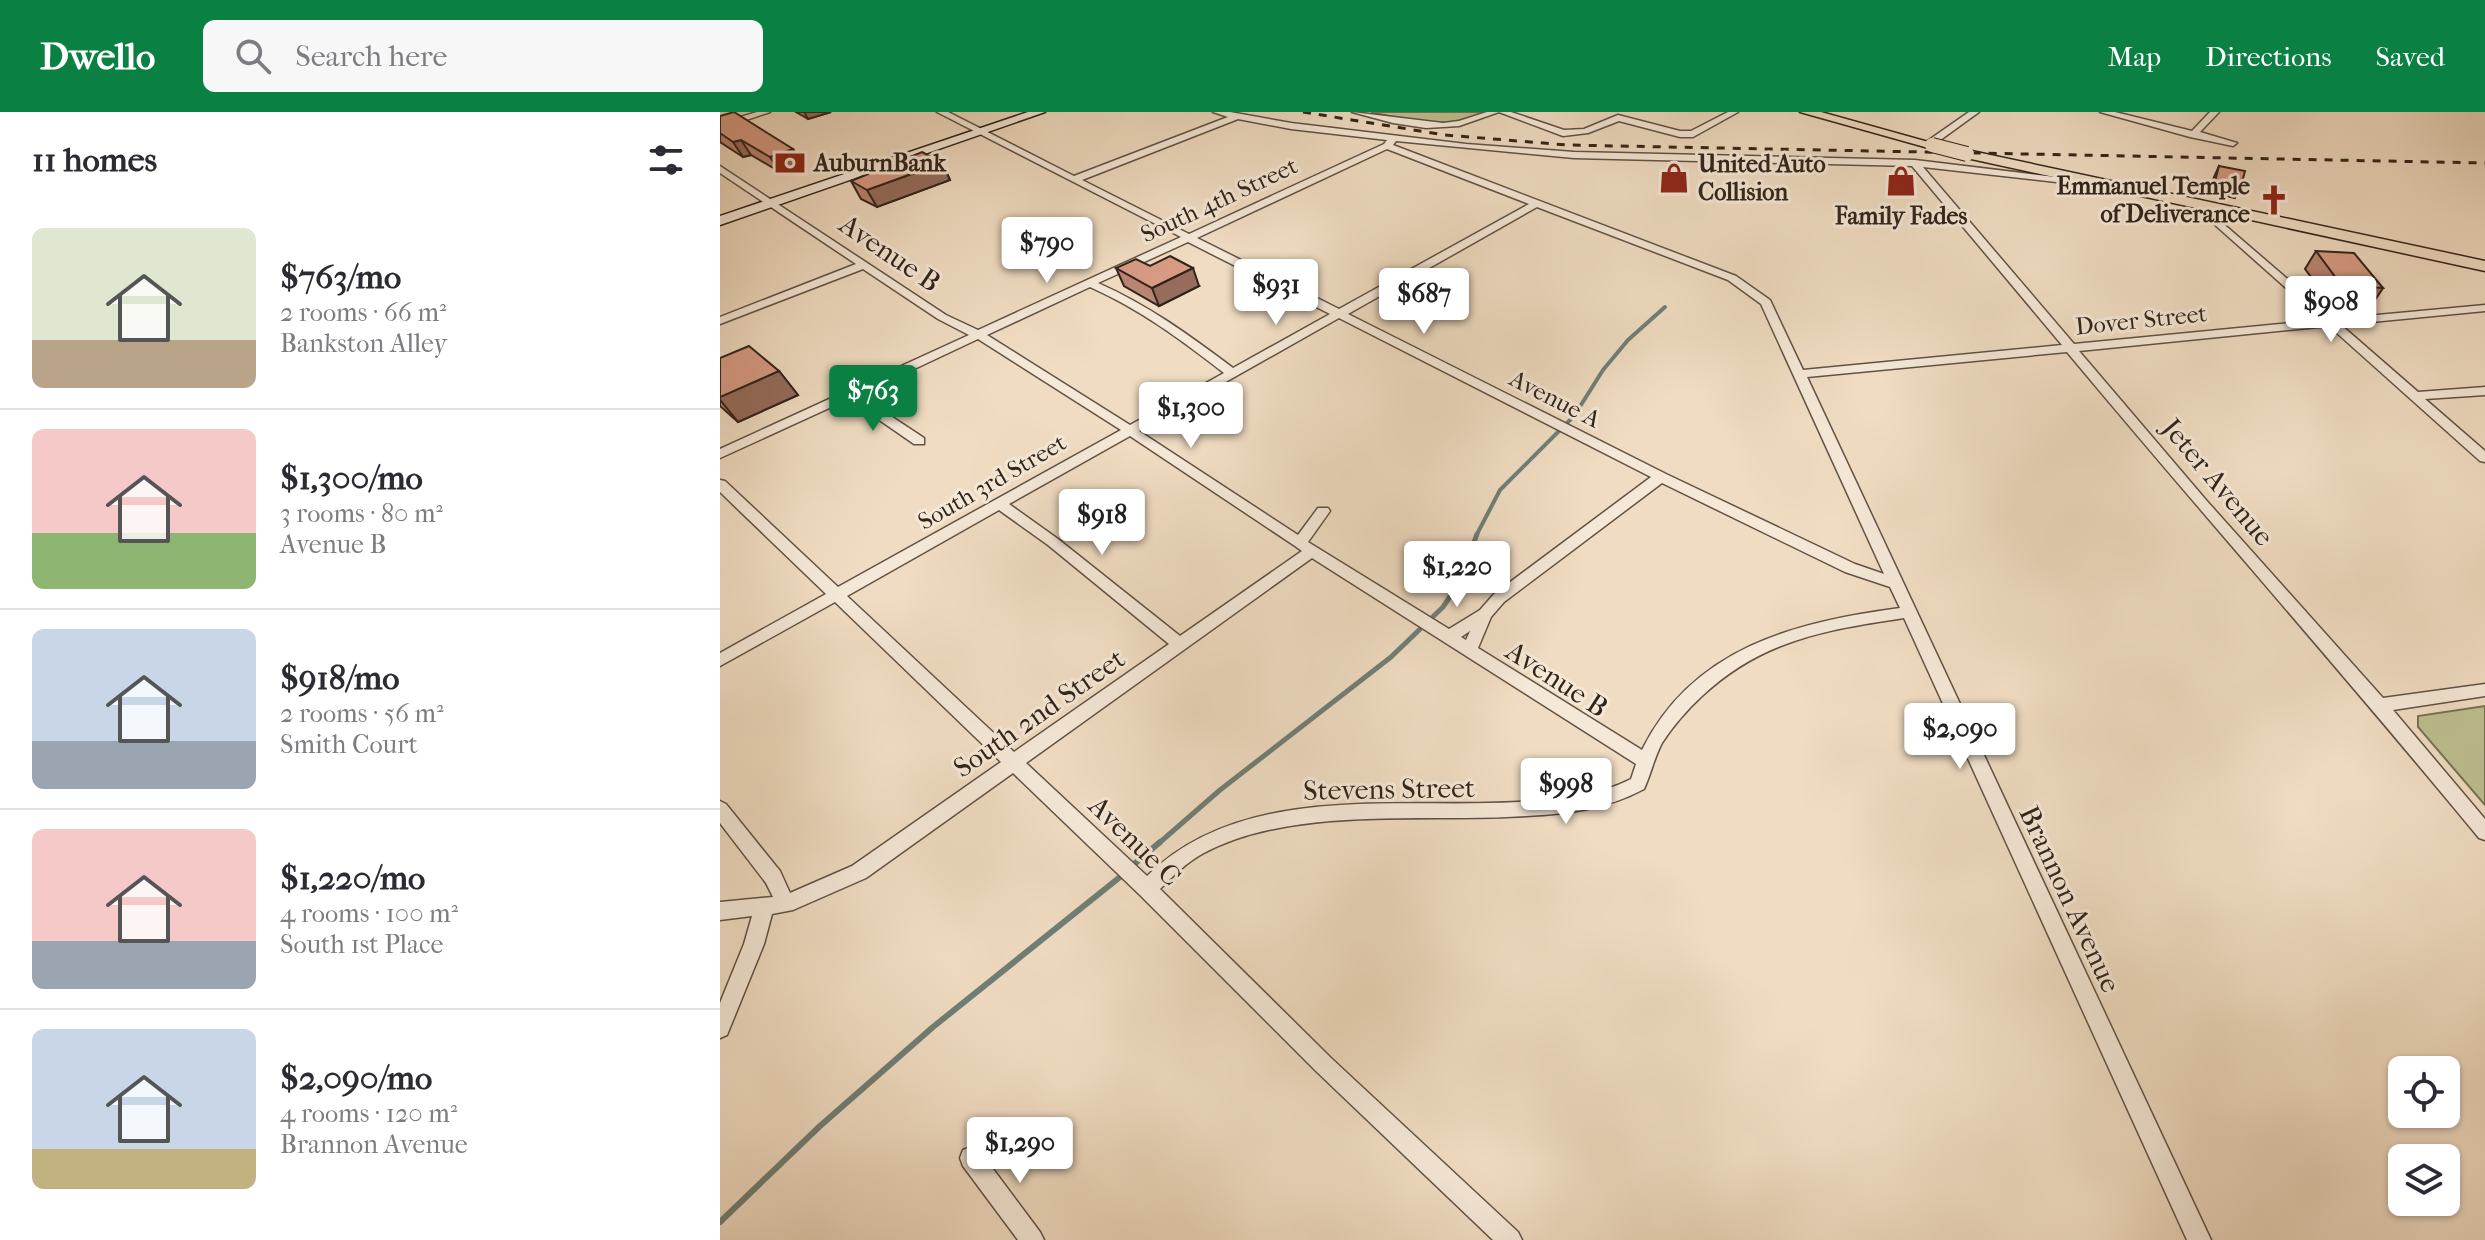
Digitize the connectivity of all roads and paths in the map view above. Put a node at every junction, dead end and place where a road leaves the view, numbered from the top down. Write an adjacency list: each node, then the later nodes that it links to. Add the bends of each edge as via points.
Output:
1 (766, 112): 15 (street)
2 (941, 112): 16 (street, Avenue A)
3 (1039, 112): 16 (street)
4 (1217, 112): 14 (street)
5 (1248, 112): 14 (street)
6 (1356, 112): 7 (street, via 1445,127 1467,125)
7 (1495, 112)
8 (1503, 112): 9 (street, via 1553,130 1585,131 1618,118 1693,134)
9 (1734, 112)
10 (1806, 112): 20 (main road)
11 (1975, 112): 20 (street)
12 (2104, 112): 17 (street)
13 (2215, 112): 17 (street)
14 (1236, 117): 18 (street); 23 (street)
15 (720, 126)
16 (980, 133): 23 (street, Avenue A); 25 (street)
17 (2193, 135): 19 (street)
18 (1389, 143): 21 (street, via 1574,155); 26 (street); 29 (street, South 4th Street)
19 (2233, 143)
20 (1930, 144): 24 (main road, bridge)
21 (1915, 163): 24 (street); 38 (street, Jeter Avenue)
22 (720, 169): 25 (street, Avenue B)
23 (1072, 180): 29 (street, Avenue A)
24 (2106, 186): 27 (main road)
25 (774, 203): 28 (street); 30 (street, Avenue B)
26 (1537, 203): 34 (street, South 3rd Street); 40 (street, Brannon Avenue, via 1743,283 1766,302)
27 (2199, 206): 31 (main road); 36 (street)
28 (720, 221)
29 (1187, 238): 32 (street, South 4th Street); 34 (street, Avenue A)
30 (864, 265): 35 (street); 37 (street, Avenue B)
31 (2485, 266)
32 (1091, 284): 37 (street, South 4th Street); 39 (street, via 1164,322)
33 (2485, 308): 36 (street, Dover Street)
34 (1337, 314): 39 (street, South 3rd Street); 48 (street, Avenue A)
35 (720, 321)
36 (2335, 324): 38 (street, Dover Street); 43 (street)
37 (977, 334): 42 (street, South 4th Street); 44 (street, Avenue B)
38 (2072, 349): 40 (street, Dover Street); 62 (street, Jeter Avenue)
39 (1231, 372): 44 (street, South 3rd Street)
40 (1800, 374): 53 (street, Brannon Avenue)
41 (2485, 391): 43 (street)
42 (850, 394): 45 (street); 46 (street, South 4th Street)
43 (2414, 396): 47 (street)
44 (1129, 430): 50 (street, South 3rd Street); 52 (street, Avenue B)
45 (919, 441)
46 (720, 454)
47 (2485, 458)
48 (1661, 477): 53 (street, Avenue A, via 1850,568); 56 (street, via 1512,587)
49 (720, 484): 54 (street, Avenue C)
50 (999, 504): 54 (street, South 3rd Street); 58 (street)
51 (1323, 511): 52 (street, South 2nd Street)
52 (1306, 546): 57 (street, Avenue B); 58 (street, South 2nd Street)
53 (1898, 584): 55 (street, Brannon Avenue)
54 (837, 595): 60 (street, South 3rd Street); 64 (street, Avenue C)
55 (1910, 612): 63 (street, Stevens Street, via 1789,633 1757,646 1701,685 1666,722); 74 (street, Brannon Avenue)
56 (1485, 614): 57 (street); 59 (street)
57 (1449, 637): 59 (street, Avenue B)
58 (1180, 645): 64 (street, South 2nd Street)
59 (1469, 651): 63 (street, Avenue B)
60 (720, 660)
61 (2485, 690): 62 (street)
62 (2379, 705): 66 (street, Jeter Avenue)
63 (1644, 760): 67 (street, Stevens Street, via 1638,784 1620,795 1576,804 1487,813 1287,817 1241,828 1197,847)
64 (1014, 763): 67 (street, Avenue C); 68 (street, South 2nd Street, via 859,872)
65 (720, 809): 68 (street, via 773,877)
66 (2485, 832)
67 (1147, 889): 73 (street, Avenue C)
68 (776, 905): 69 (street, South 2nd Street); 70 (street)
69 (720, 911)
70 (720, 1028)
71 (971, 1158): 72 (street)
72 (1032, 1240)
73 (1510, 1240)
74 (2199, 1240)

